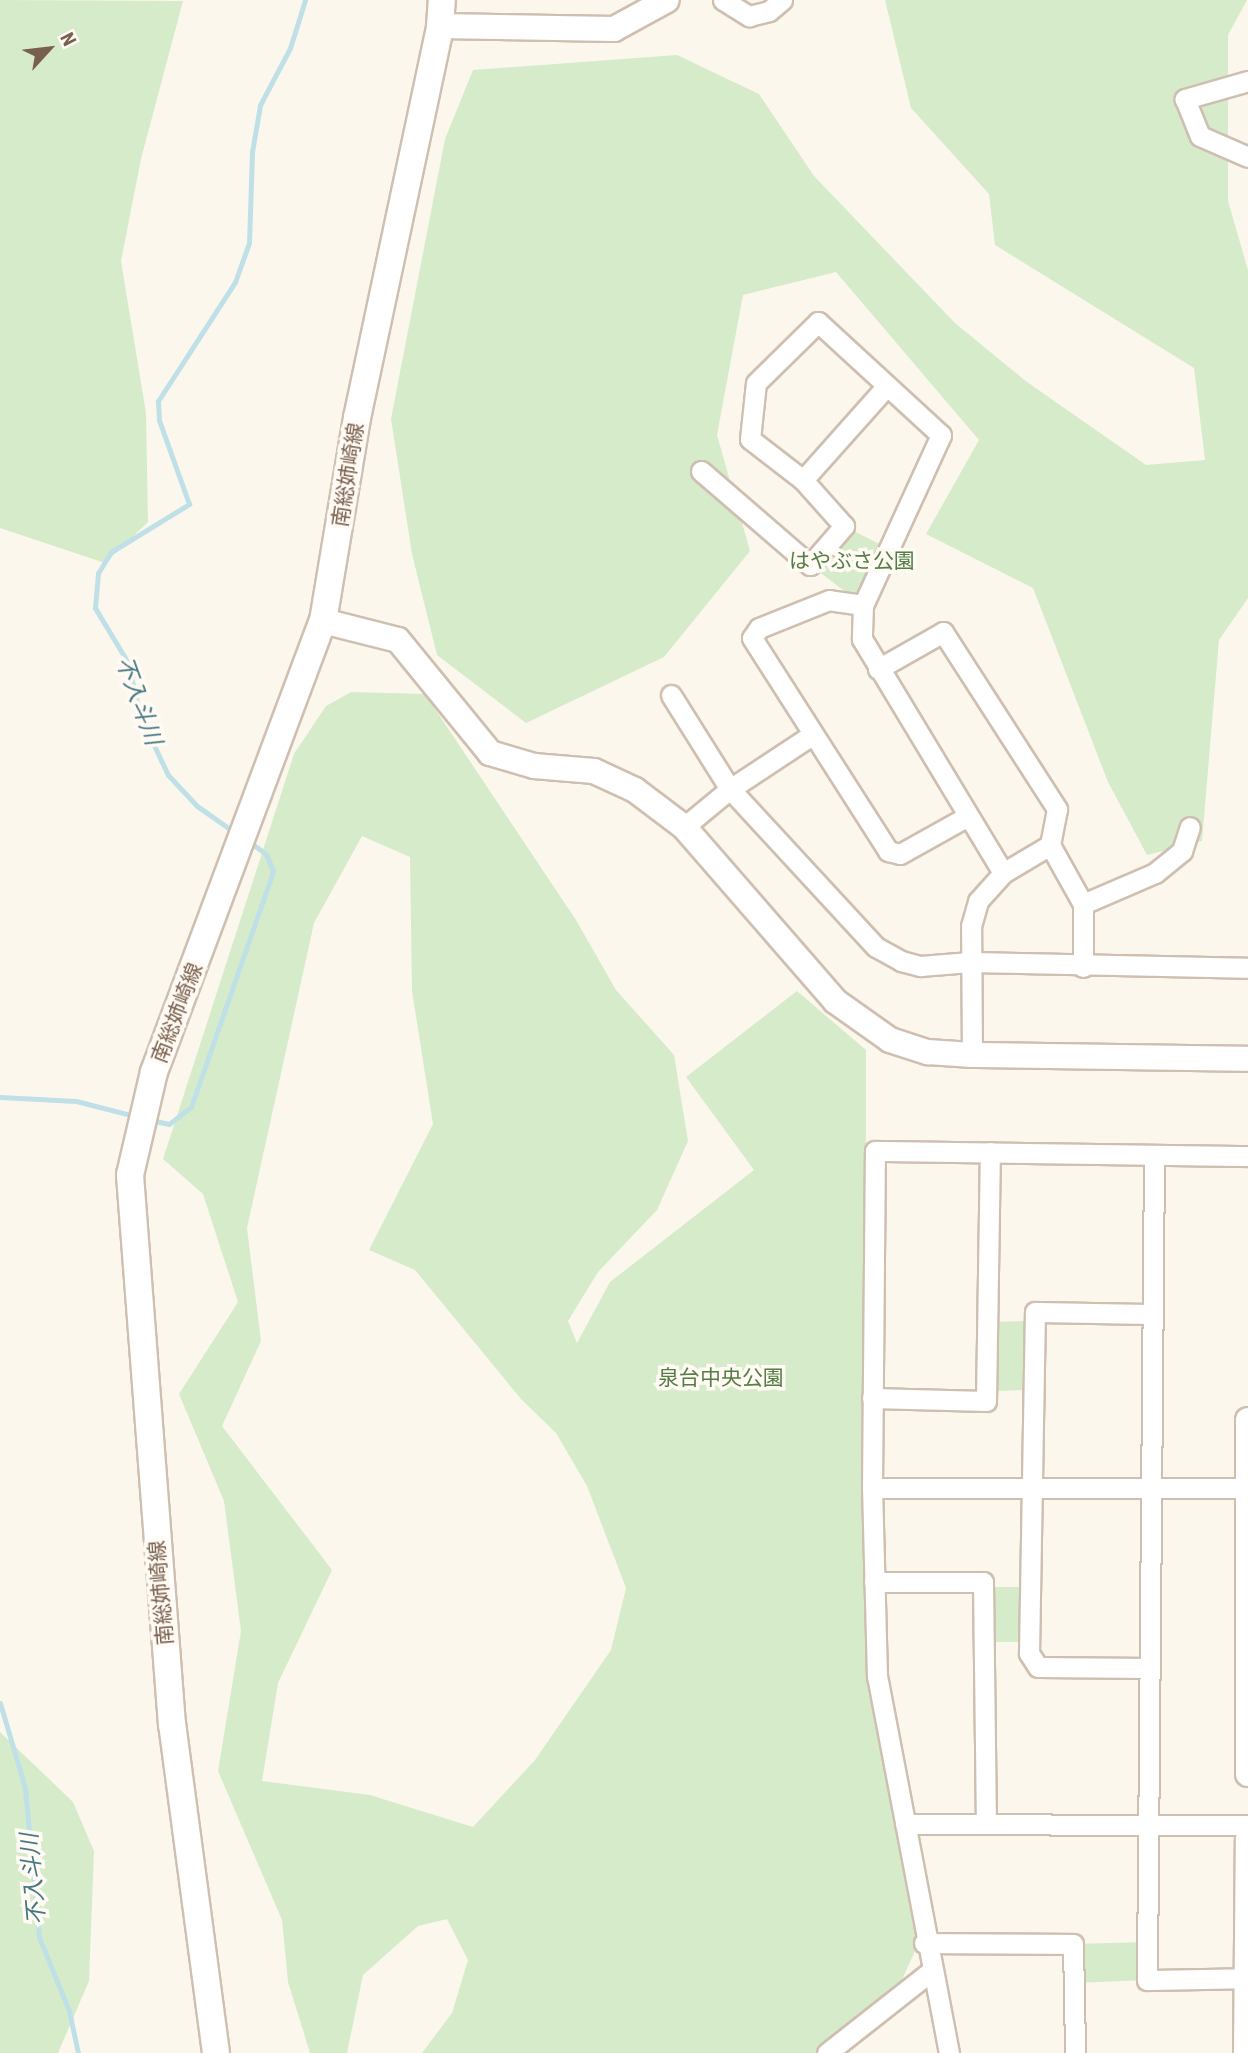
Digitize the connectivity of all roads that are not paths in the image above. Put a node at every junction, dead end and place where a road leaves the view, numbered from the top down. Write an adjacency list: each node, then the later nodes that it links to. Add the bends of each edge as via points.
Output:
1 (667, 0): 4 (street, via 614,29)
2 (723, 0): 3 (street, via 749,16 769,11)
3 (782, 0)
4 (441, 13): 11 (main road, 南総姉崎線, via 357,418)
5 (1248, 81): 6 (street, via 1185,99 1200,136)
6 (1248, 157)
7 (886, 387): 9 (street); 9 (street, via 818,322 756,383 750,439); 10 (street, via 941,435)
8 (701, 471): 9 (street, via 810,565 844,526)
9 (803, 480)
10 (863, 605): 12 (street, via 862,639); 14 (street, via 829,600 759,628 751,638)
11 (323, 621): 17 (street, via 398,640 490,753 534,766 594,771 635,790); 48 (main road, 南総姉崎線, via 155,1072 130,1175 172,1725)
12 (878, 669): 16 (street); 19 (street, via 943,632 1057,808)
13 (671, 695): 15 (street)
14 (812, 735): 15 (street); 16 (street, via 888,851 900,854)
15 (730, 789): 17 (street); 22 (street, via 876,947 920,966)
16 (968, 816): 20 (street)
17 (684, 827): 25 (street, via 819,984 863,1025 928,1052)
18 (1190, 827): 21 (street, via 1182,851 1155,873)
19 (1050, 845): 20 (street); 21 (street)
20 (1003, 873): 22 (street, via 978,901 971,926)
21 (1083, 904): 23 (street)
22 (970, 962): 23 (street); 25 (street)
23 (1083, 967): 24 (street)
24 (1248, 968)
25 (972, 1055): 26 (street)
26 (1248, 1059)
27 (990, 1152): 28 (street); 31 (street, via 875,1151); 31 (street, via 986,1401)
28 (1154, 1155): 29 (street); 30 (street)
29 (1248, 1156)
30 (1153, 1314): 34 (street, via 1035,1312); 35 (street)
31 (872, 1398): 33 (street)
32 (1248, 1420): 36 (street)
33 (872, 1488): 34 (street); 37 (street)
34 (1030, 1488): 35 (street); 38 (street, via 1028,1653 1038,1667)
35 (1151, 1488): 36 (street); 38 (street)
36 (1248, 1488): 39 (street)
37 (874, 1582): 40 (street, via 877,1677); 41 (street, via 983,1582)
38 (1150, 1668): 42 (street)
39 (1248, 1774)
40 (905, 1824): 41 (street); 45 (street)
41 (986, 1825): 42 (street)
42 (1148, 1825): 43 (street); 47 (street, via 1147,1980)
43 (1248, 1825)
44 (1248, 1839): 47 (street)
45 (924, 1943): 46 (street); 51 (street, via 1073,1944)
46 (930, 1972): 49 (street); 50 (street)
47 (1247, 1978): 52 (street)
48 (216, 2053)
49 (827, 2053)
50 (948, 2053)
51 (1075, 2053)
52 (1246, 2053)

